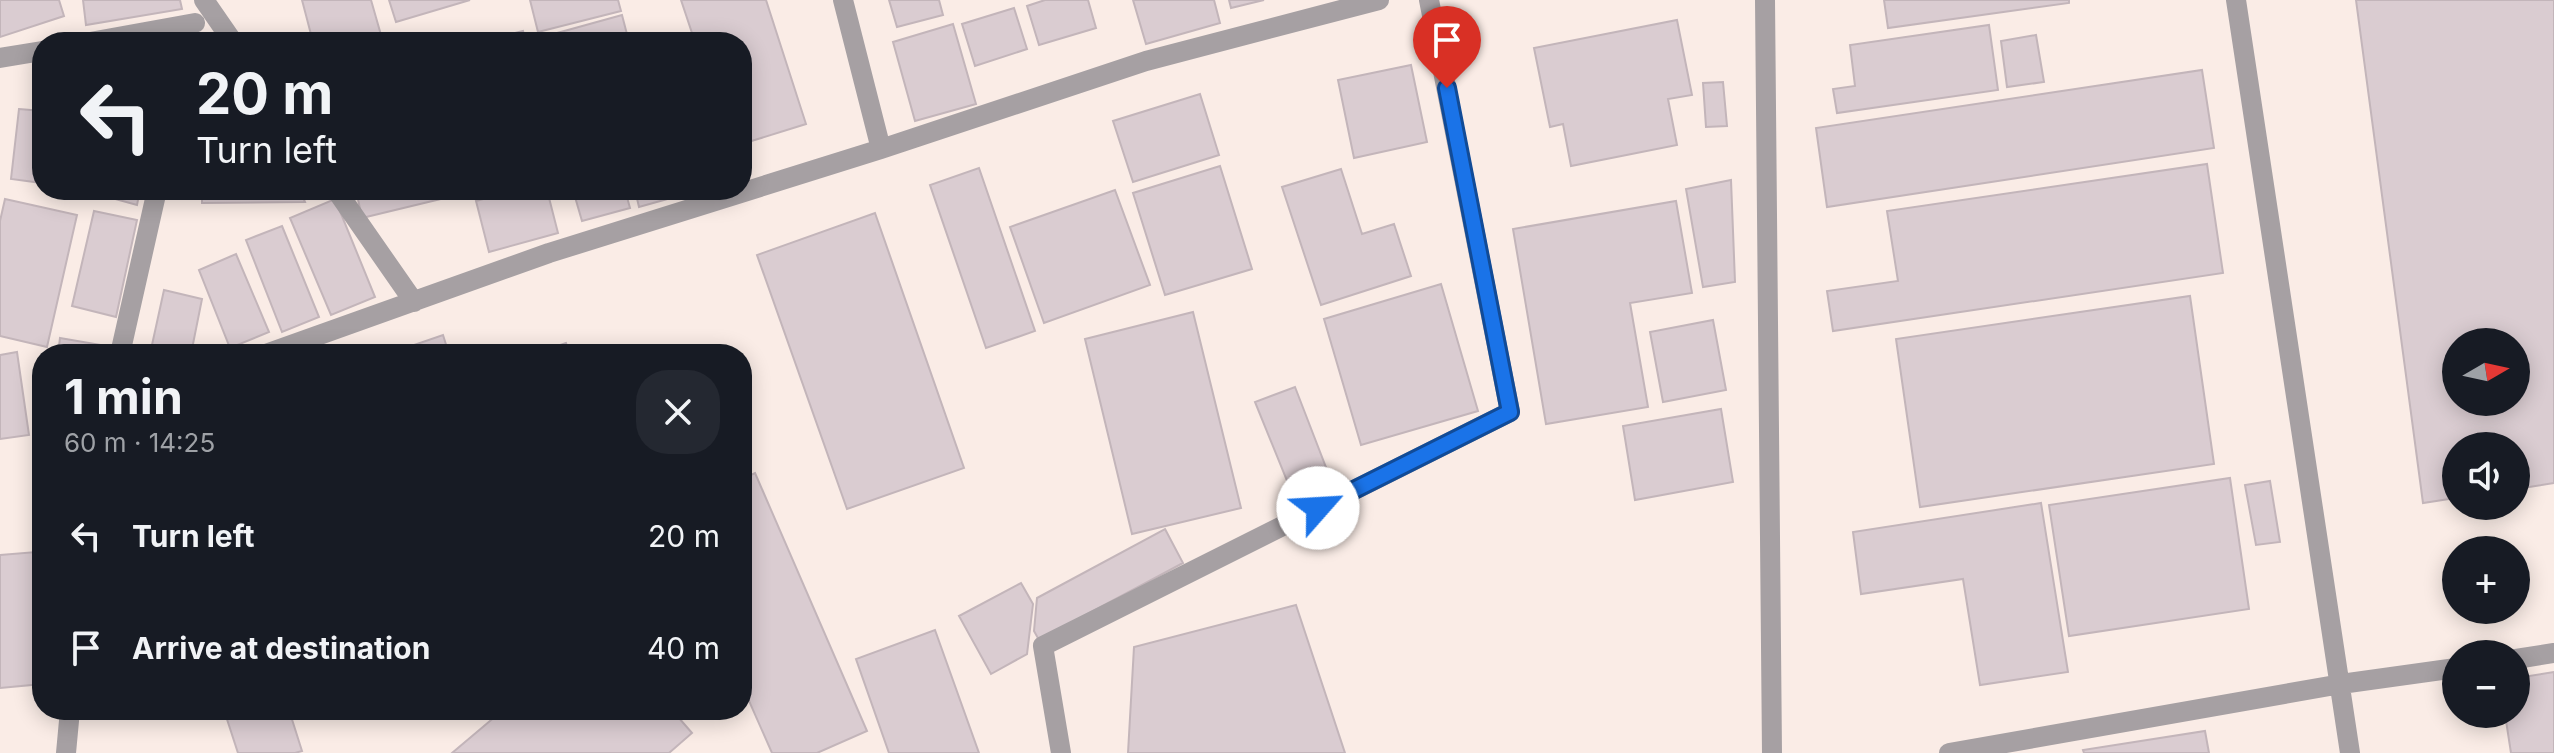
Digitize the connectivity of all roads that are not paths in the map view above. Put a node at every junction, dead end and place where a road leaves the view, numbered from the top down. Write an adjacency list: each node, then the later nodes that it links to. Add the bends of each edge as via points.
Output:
1 (196, 0): 8 (street)
2 (204, 0): 9 (street)
3 (843, 0): 12 (street)
4 (1379, 0): 12 (street, via 1146,61)
5 (1429, 0): 26 (street, via 1510,412 1043,646)
6 (1765, 0): 27 (street)
7 (2236, 0): 23 (street)
8 (193, 32)
9 (226, 32)
10 (32, 53): 11 (street)
11 (0, 58)
12 (881, 149): 13 (street)
13 (752, 189)
14 (155, 200): 18 (street)
15 (343, 200): 17 (street)
16 (718, 200): 17 (street)
17 (414, 302): 19 (street)
18 (122, 344)
19 (294, 344)
20 (2554, 653): 21 (street)
21 (2530, 657)
22 (2442, 670): 23 (street)
23 (2341, 684): 28 (street); 29 (street)
24 (69, 720): 25 (street)
25 (66, 753)
26 (1061, 753)
27 (1772, 753)
28 (1949, 753)
29 (2350, 753)

